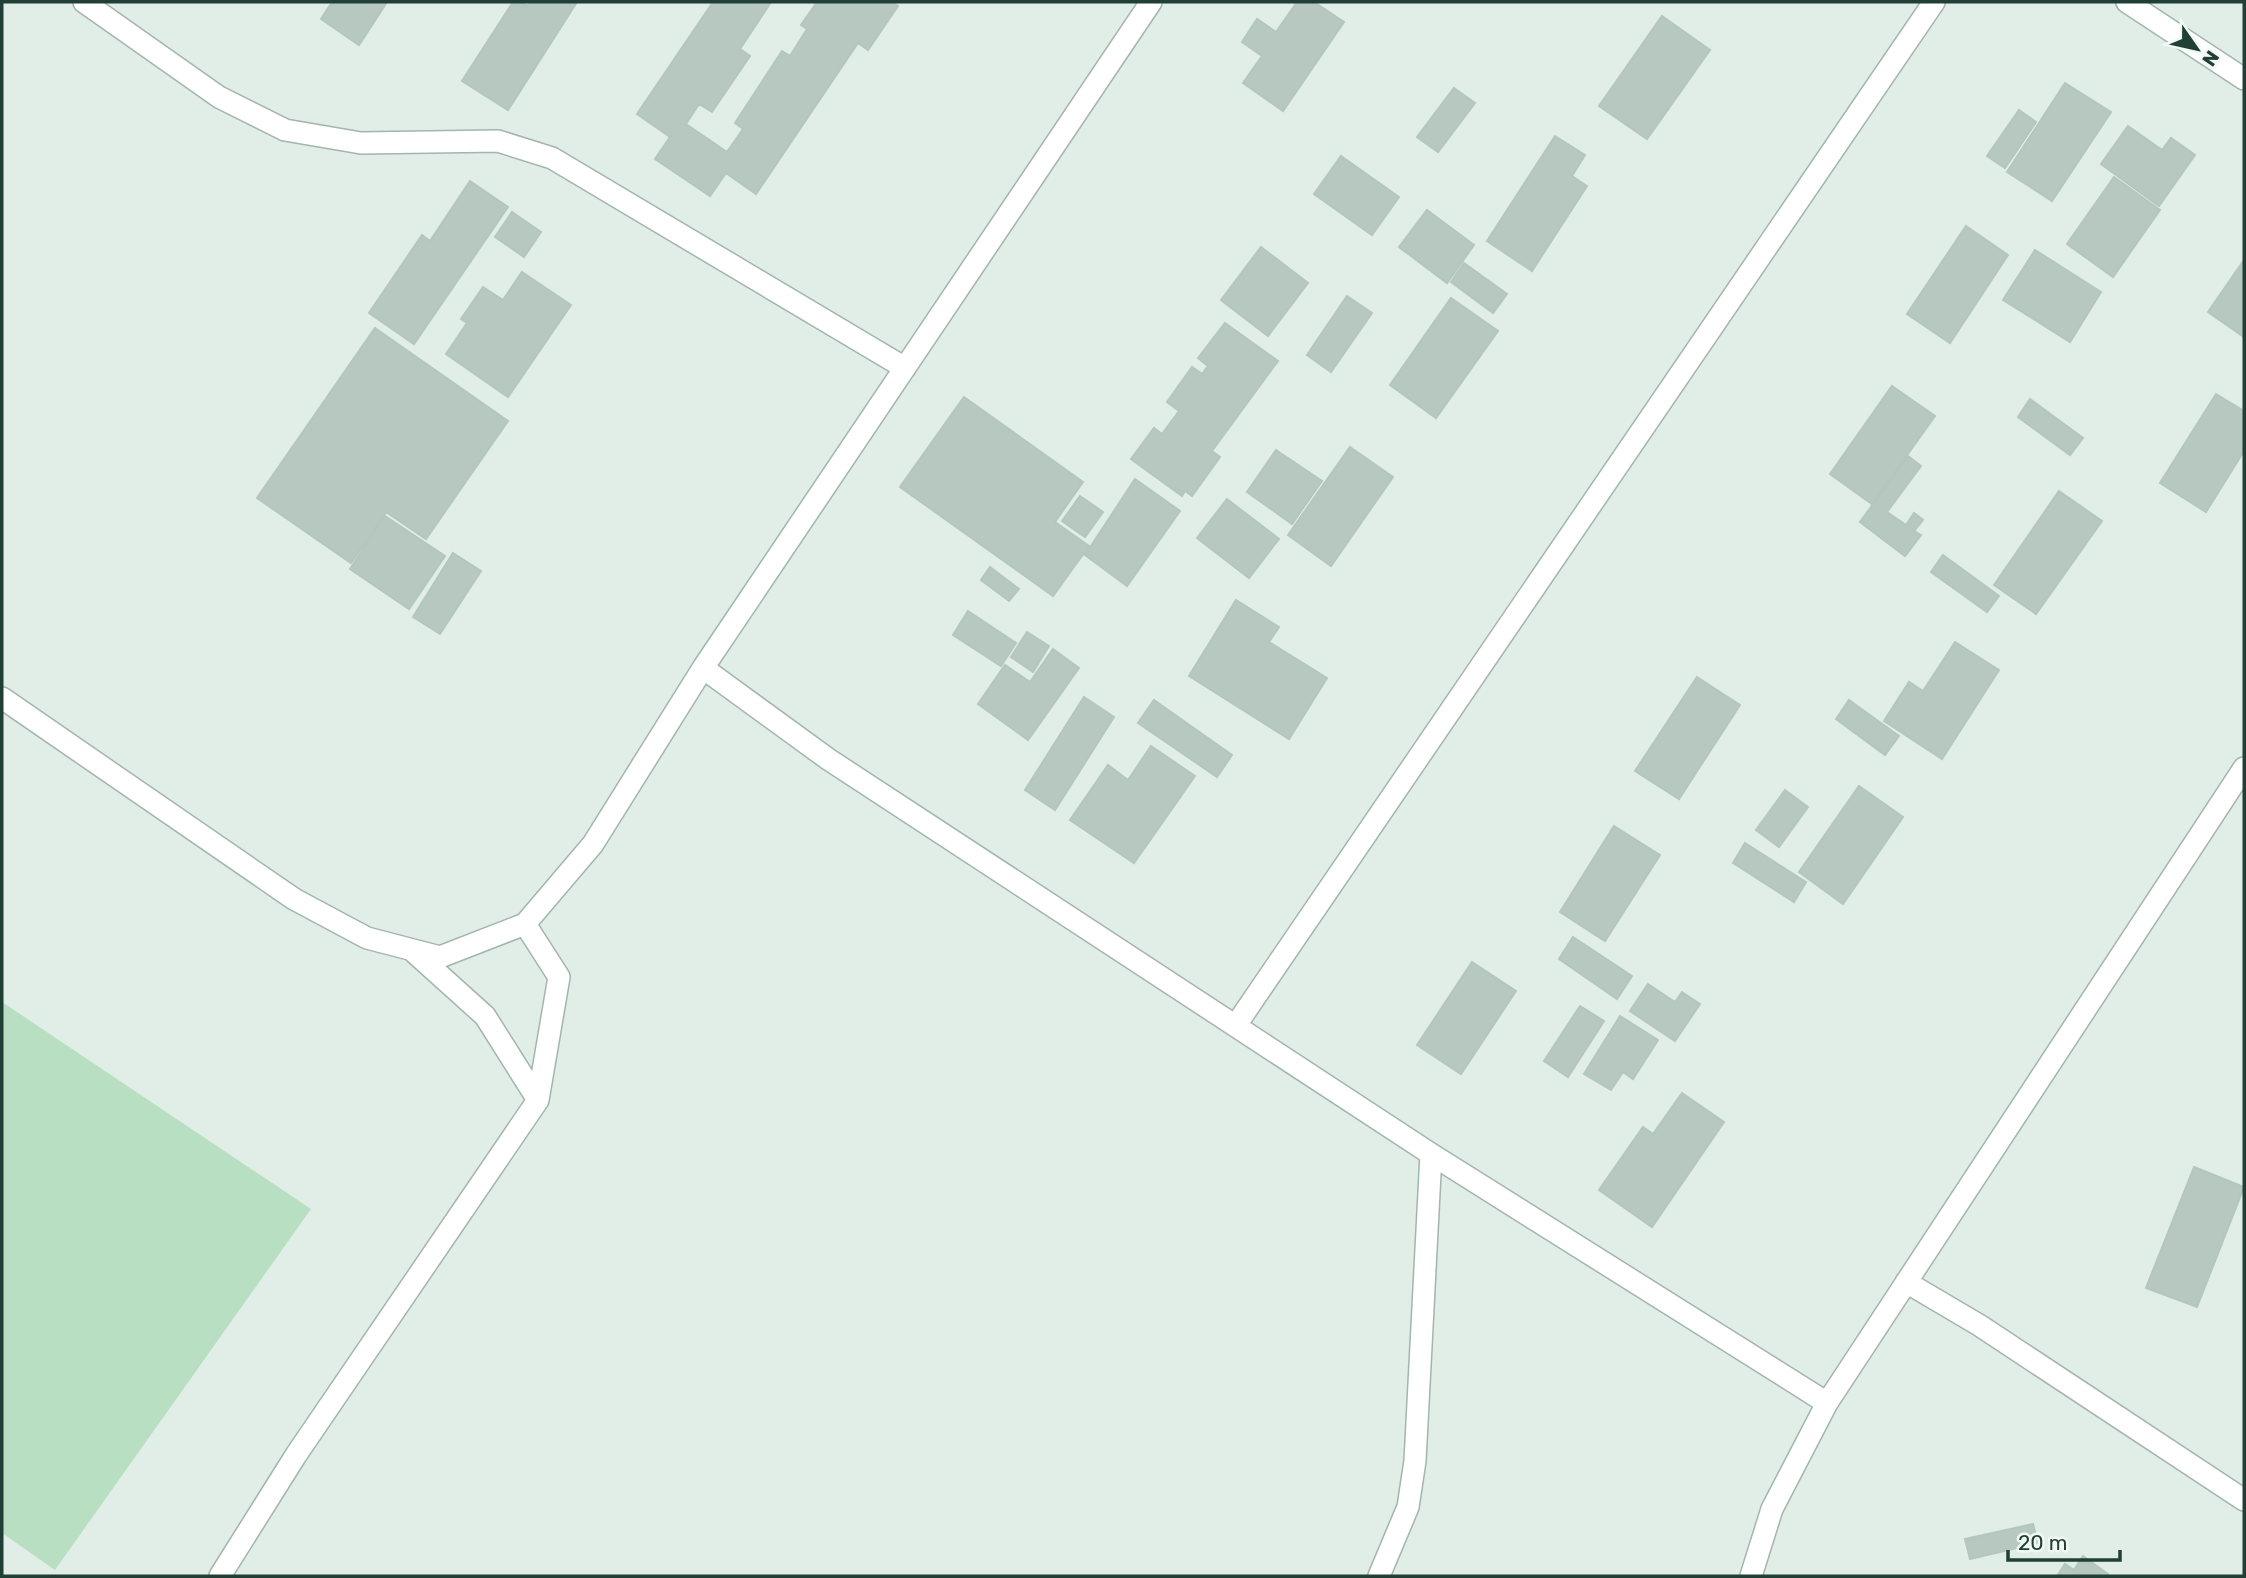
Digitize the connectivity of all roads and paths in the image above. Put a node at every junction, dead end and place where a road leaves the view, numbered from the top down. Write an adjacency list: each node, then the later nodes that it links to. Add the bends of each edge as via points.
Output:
1 (84, 2): 6 (street, via 219,97 285,130 361,143 498,141 552,158)
2 (1151, 2): 6 (street)
3 (1934, 2): 12 (street)
4 (2127, 2): 5 (street)
5 (2244, 79)
6 (905, 368): 7 (street)
7 (703, 668): 10 (street, via 593,844); 12 (street, via 828,759)
8 (2, 698): 11 (street, via 294,899 367,938)
9 (2244, 768): 15 (street)
10 (525, 924): 11 (street, via 440,957); 13 (street, via 559,977)
11 (411, 950): 13 (street, via 485,1016)
12 (1236, 1025): 14 (street)
13 (538, 1100): 18 (street, via 296,1455)
14 (1432, 1154): 16 (street); 19 (street, via 1415,1461 1408,1507)
15 (1906, 1282): 16 (street); 17 (street)
16 (1826, 1403): 20 (street, via 1772,1509)
17 (2244, 1500)
18 (220, 1576)
19 (1379, 1576)
20 (1751, 1576)

